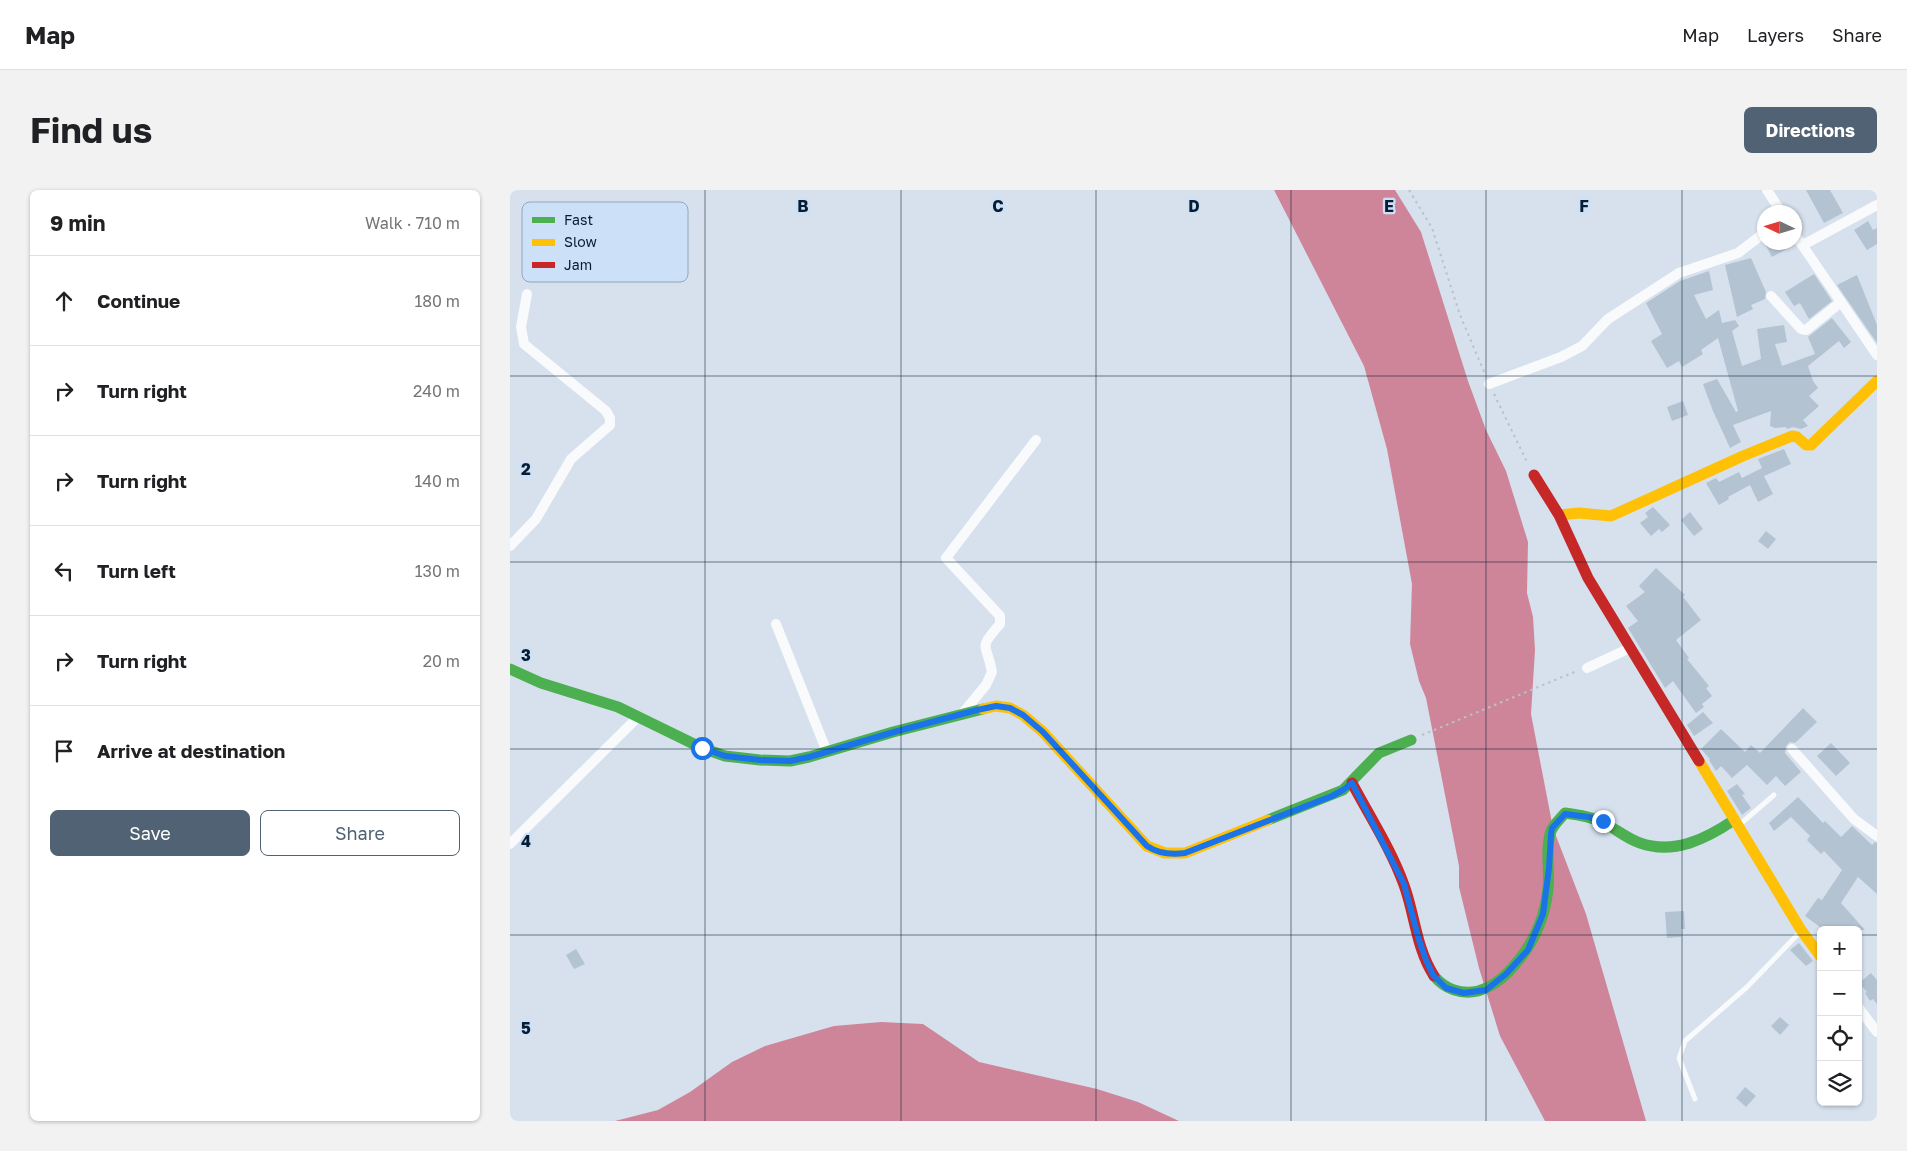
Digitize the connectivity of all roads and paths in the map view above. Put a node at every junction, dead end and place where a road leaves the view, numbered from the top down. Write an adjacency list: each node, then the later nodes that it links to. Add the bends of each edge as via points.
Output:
1 (1408, 190): 12 (path, via 1432,228 1460,315)
2 (1767, 190): 3 (street)
3 (1777, 205)
4 (1877, 205): 6 (street)
5 (1757, 238): 12 (street, via 1738,253 1679,273 1608,319 1582,346)
6 (1803, 245): 9 (street)
7 (528, 294): 16 (street, via 520,327 524,344 606,411 610,425 571,459 536,518)
8 (1771, 296): 9 (street, via 1801,330 1806,330)
9 (1841, 302): 10 (street)
10 (1877, 355)
11 (1877, 381): 15 (street, via 1811,446 1792,436 1611,516 1577,512)
12 (1489, 384): 14 (path)
13 (1036, 440): 21 (street, via 946,558 1000,616 1000,624 984,648 992,672 986,685)
14 (1534, 475): 15 (street)
15 (1560, 515): 18 (street, via 1588,578)
16 (510, 546)
17 (776, 624): 25 (street)
18 (1630, 648): 19 (street); 28 (street)
19 (1587, 668): 23 (path)
20 (510, 669): 22 (street)
21 (962, 714): 25 (street); 26 (street, via 996,706 1010,708 1023,715 1043,732 1147,846 1174,855 1332,796)
22 (638, 717): 25 (street, via 725,756 790,761); 30 (street)
23 (1411, 740): 26 (street, via 1376,755)
24 (1792, 749): 29 (street, via 1854,819)
25 (827, 752)
26 (1352, 783): 28 (street, via 1404,884 1421,947 1433,975 1446,988 1464,993 1486,990 1528,950 1543,914 1552,828 1565,814 1603,821 1621,834 1658,847 1698,842)
27 (1774, 795): 28 (lane)
28 (1736, 823): 31 (street)
29 (1877, 836)
30 (510, 844)
31 (1801, 930): 32 (street); 35 (lane, via 1747,987 1685,1041 1679,1058)
32 (1817, 952)
33 (1862, 1012): 34 (street)
34 (1877, 1032)
35 (1695, 1099)

